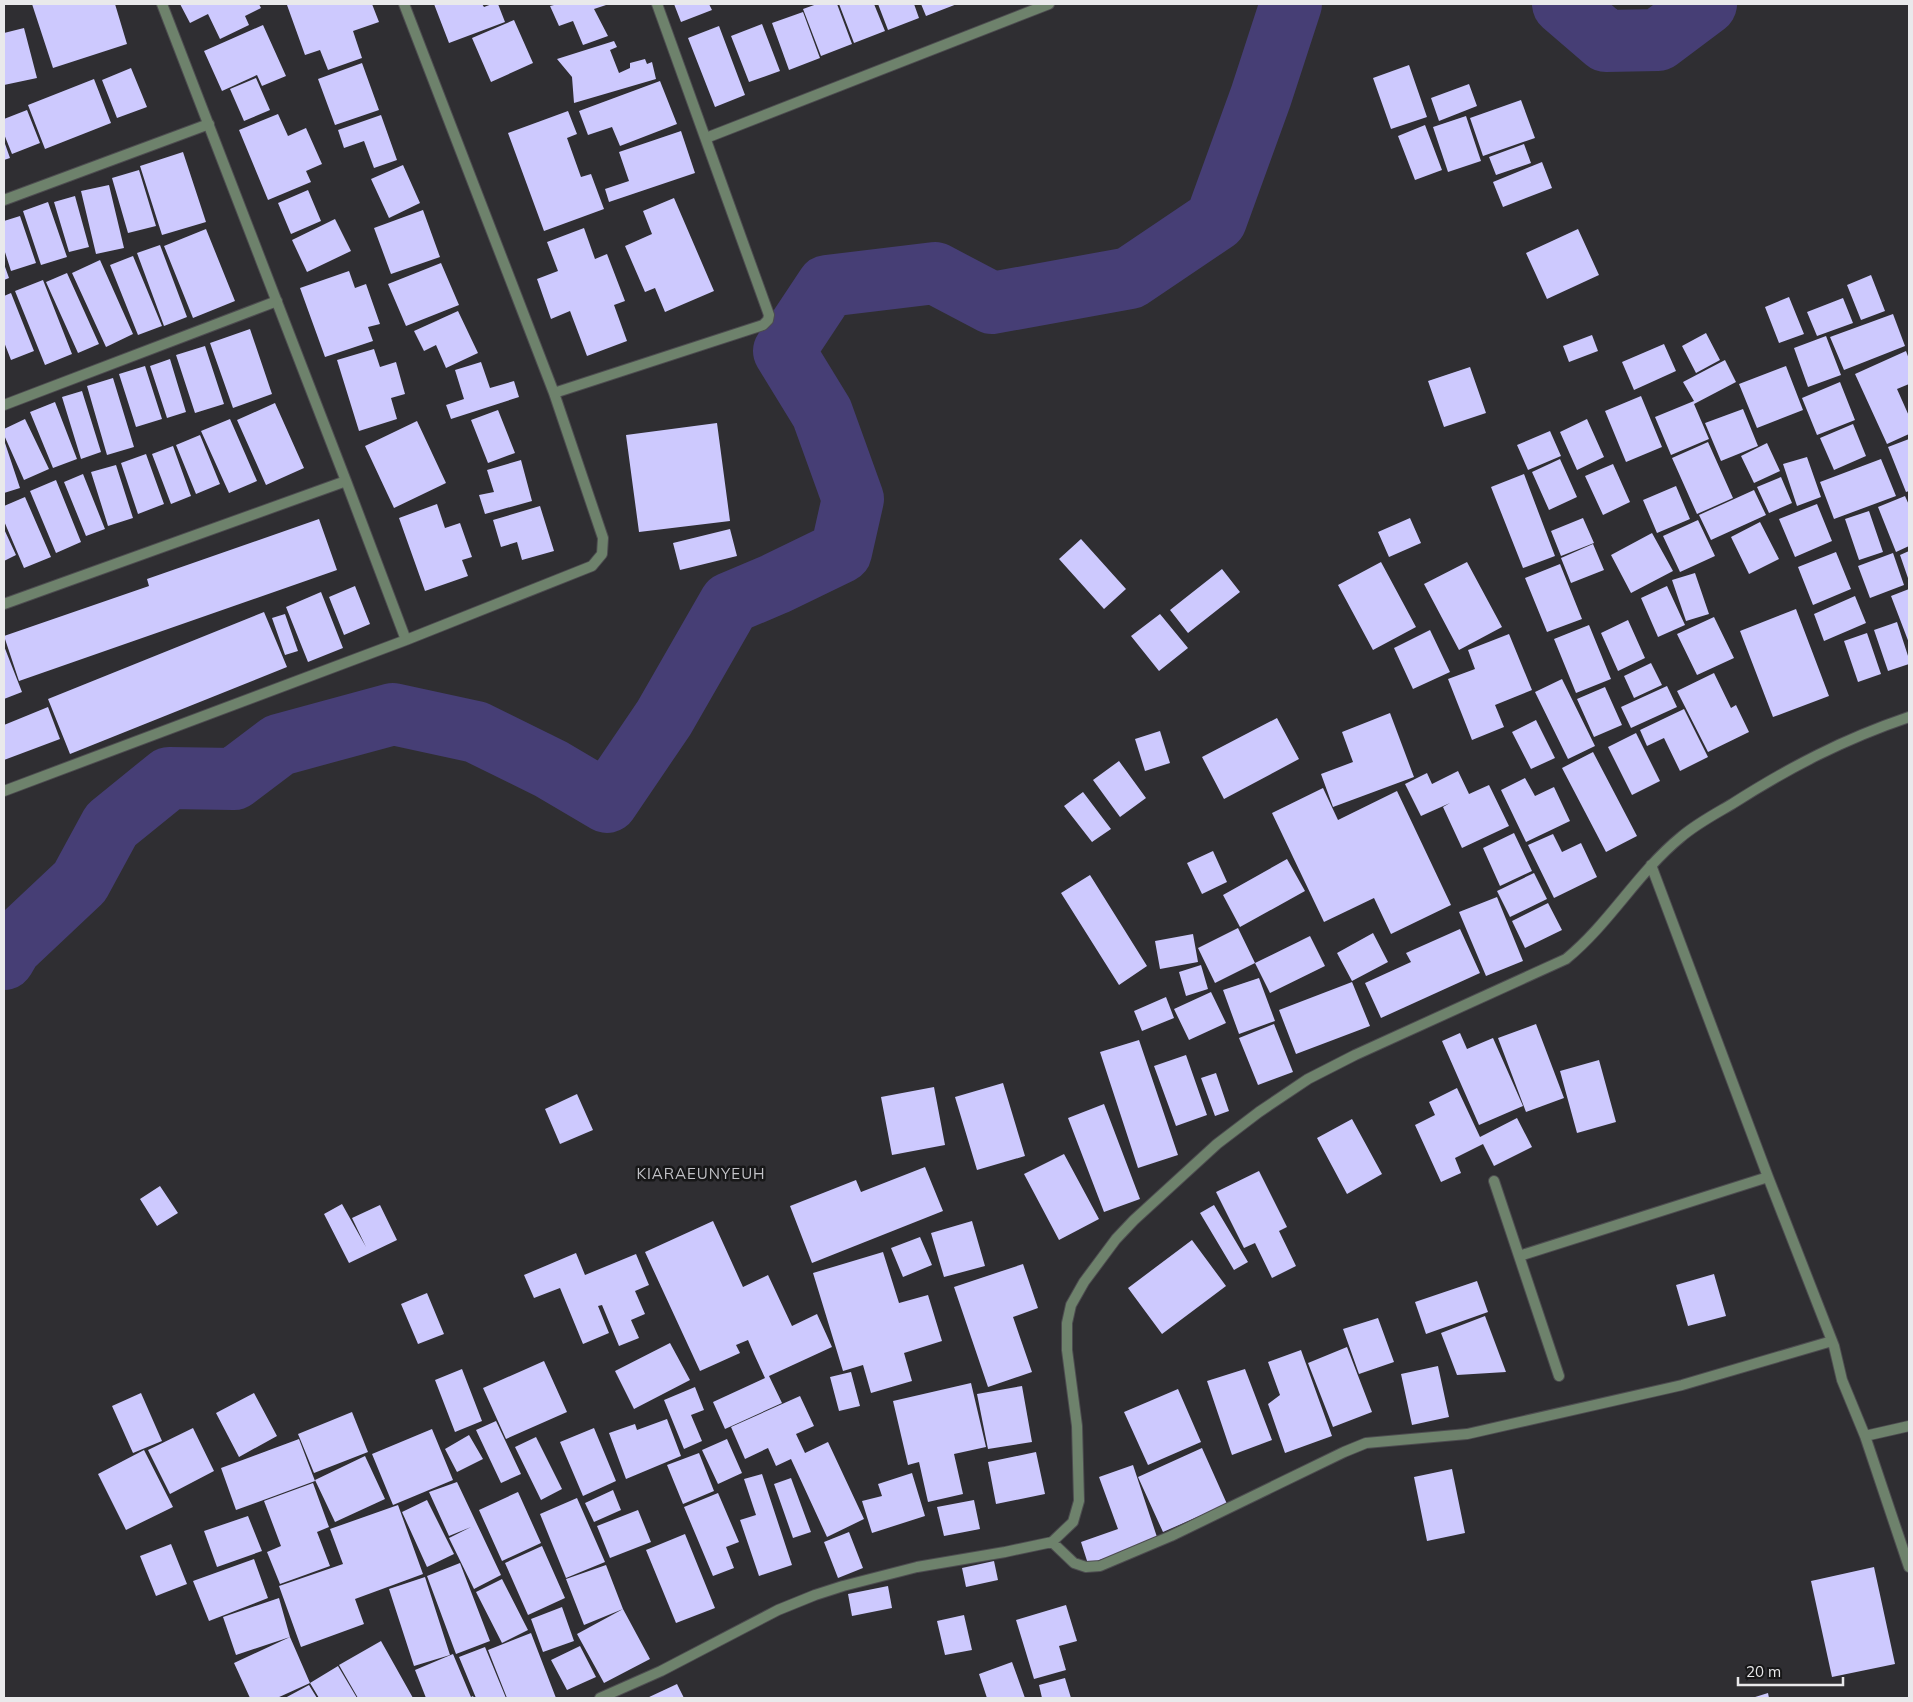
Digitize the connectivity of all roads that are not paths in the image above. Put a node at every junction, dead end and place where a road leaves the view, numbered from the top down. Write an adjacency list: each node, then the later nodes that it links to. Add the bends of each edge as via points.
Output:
1 (162, 4): 5 (street)
2 (404, 4): 9 (street)
3 (657, 4): 6 (street)
4 (1049, 4): 6 (street)
5 (209, 124): 7 (street); 8 (street)
6 (706, 138): 9 (street, via 769,315 768,320 762,325)
7 (4, 200)
8 (277, 301): 10 (street); 11 (street)
9 (554, 392): 13 (street, via 603,538 602,554 592,566)
10 (4, 404)
11 (346, 480): 12 (street); 13 (street)
12 (4, 604)
13 (406, 640): 15 (street)
14 (1909, 716): 16 (street, via 1809,758 1766,782 1681,836)
15 (4, 791)
16 (1651, 865): 17 (street); 24 (street, via 1610,917 1566,959 1308,1078 1217,1144 1116,1239 1084,1282 1071,1305 1067,1323 1067,1350 1077,1426 1079,1501 1073,1522)
17 (1768, 1177): 19 (street); 20 (street)
18 (1494, 1181): 19 (street)
19 (1520, 1256): 21 (street)
20 (1833, 1344): 23 (street, via 1842,1380); 24 (street, via 1682,1385 1467,1434 1366,1443 1171,1536 1100,1566 1086,1567 1074,1563)
21 (1559, 1376)
22 (1909, 1426): 23 (street)
23 (1865, 1436): 25 (street)
24 (1052, 1542): 26 (street, via 917,1567 843,1586 778,1610 661,1671)
25 (1909, 1567)
26 (600, 1698)

